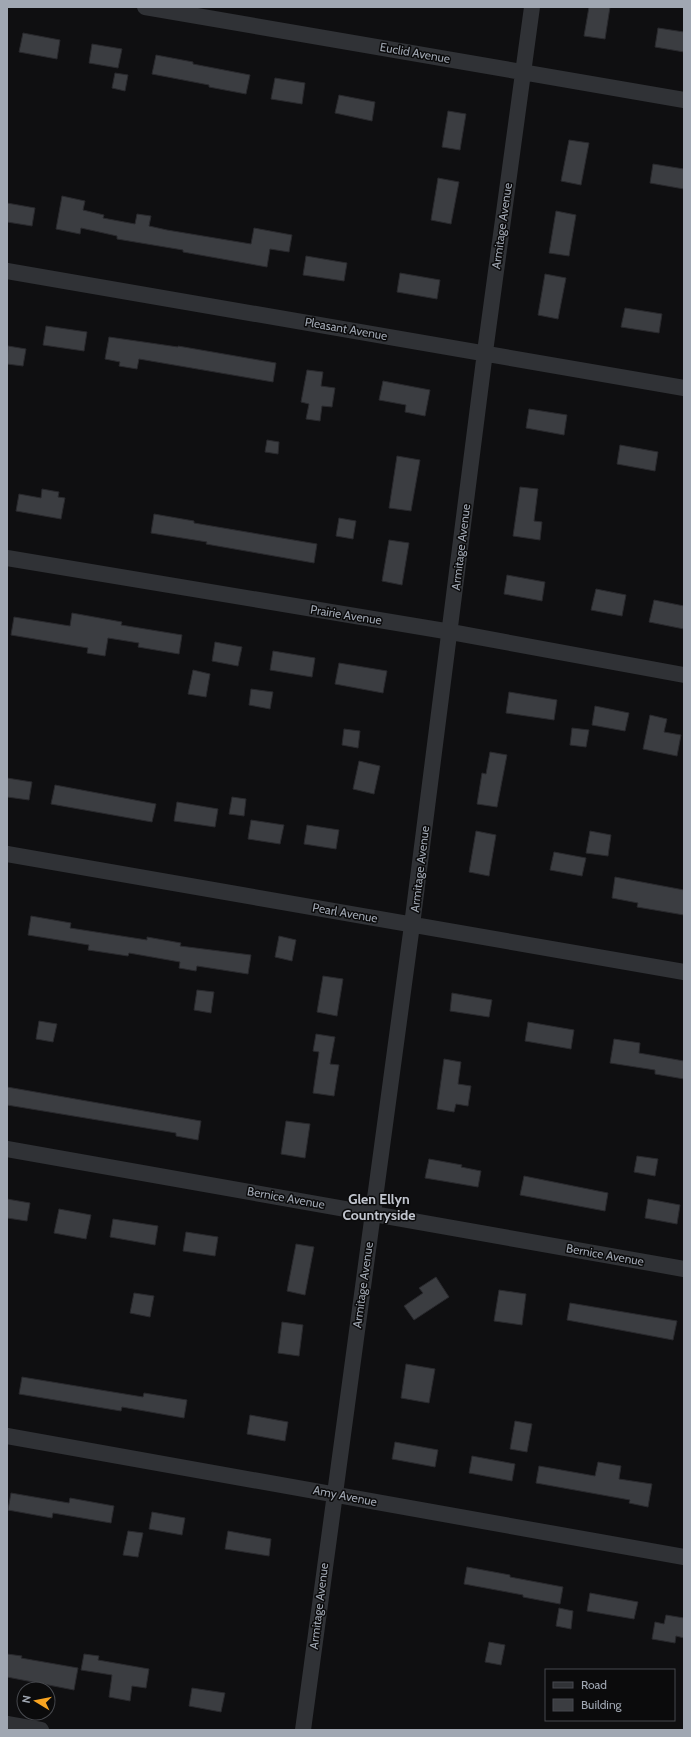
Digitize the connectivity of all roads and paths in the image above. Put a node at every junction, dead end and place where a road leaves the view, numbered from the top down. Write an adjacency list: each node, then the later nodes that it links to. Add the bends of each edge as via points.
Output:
1 (145, 7): 3 (street, Euclid Avenue)
2 (532, 7): 3 (street, Armitage Avenue)
3 (523, 72): 4 (street, Euclid Avenue); 6 (street, Armitage Avenue)
4 (684, 100)
5 (7, 271): 6 (street, Pleasant Avenue)
6 (485, 352): 7 (street, Pleasant Avenue); 9 (street, Armitage Avenue)
7 (684, 388)
8 (7, 558): 9 (street, Prairie Avenue)
9 (451, 632): 10 (street, Prairie Avenue); 12 (street, Armitage Avenue)
10 (684, 675)
11 (7, 854): 12 (street, Pearl Avenue)
12 (412, 925): 13 (street, Pearl Avenue); 15 (street, Armitage Avenue)
13 (684, 972)
14 (7, 1149): 15 (street, Bernice Avenue)
15 (372, 1213): 16 (street, Bernice Avenue); 18 (street, Armitage Avenue)
16 (684, 1269)
17 (7, 1436): 18 (street, Amy Avenue)
18 (334, 1494): 19 (street, Amy Avenue); 22 (street, Armitage Avenue)
19 (684, 1557)
20 (7, 1724): 21 (street)
21 (41, 1730)
22 (303, 1730)

